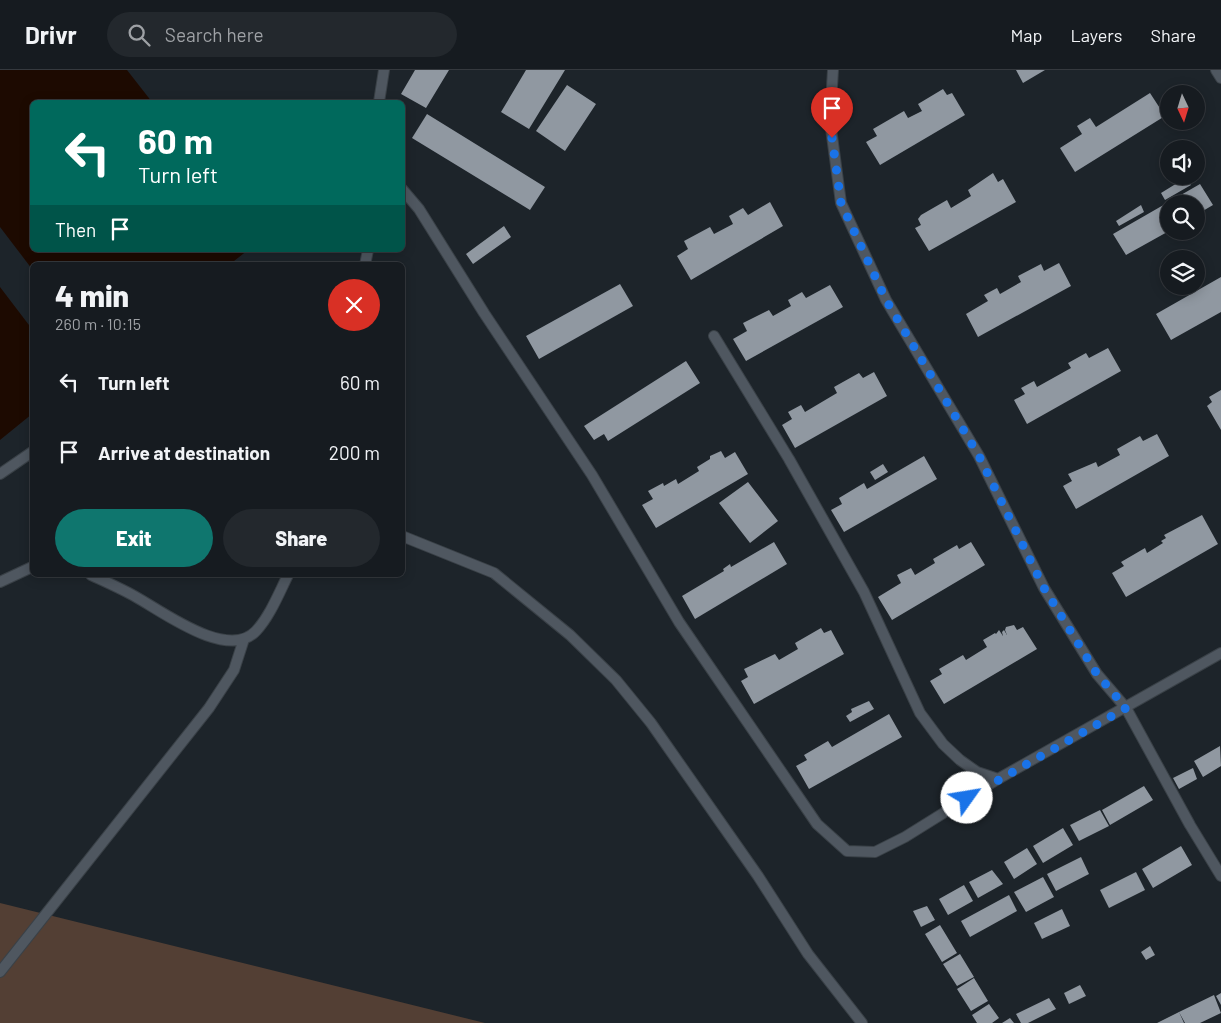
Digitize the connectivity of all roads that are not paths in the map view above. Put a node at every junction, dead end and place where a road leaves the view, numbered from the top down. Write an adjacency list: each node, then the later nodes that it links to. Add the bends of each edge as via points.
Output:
1 (384, 70): 5 (lane)
2 (833, 70): 17 (lane, via 830,121 841,203 886,300 979,456 1044,588 1097,674)
3 (1216, 70): 4 (lane)
4 (1221, 78)
5 (380, 100)
6 (405, 193): 18 (lane, via 419,209 592,475 679,622 818,824 847,851 875,852)
7 (714, 336): 18 (lane, via 789,459 864,592 920,713 943,744 960,760 977,772)
8 (30, 453): 9 (lane)
9 (0, 474)
10 (405, 537): 21 (lane, via 494,573 570,635 616,680 746,860 808,954)
11 (30, 568): 14 (lane)
12 (95, 577): 15 (lane, via 190,628 212,637)
13 (287, 577): 15 (lane, via 261,624)
14 (0, 582)
15 (244, 639): 20 (lane, via 234,670 209,708)
16 (1221, 653): 17 (lane)
17 (1126, 708): 18 (lane); 19 (lane)
18 (998, 779)
19 (1221, 876)
20 (0, 972)
21 (862, 1023)

